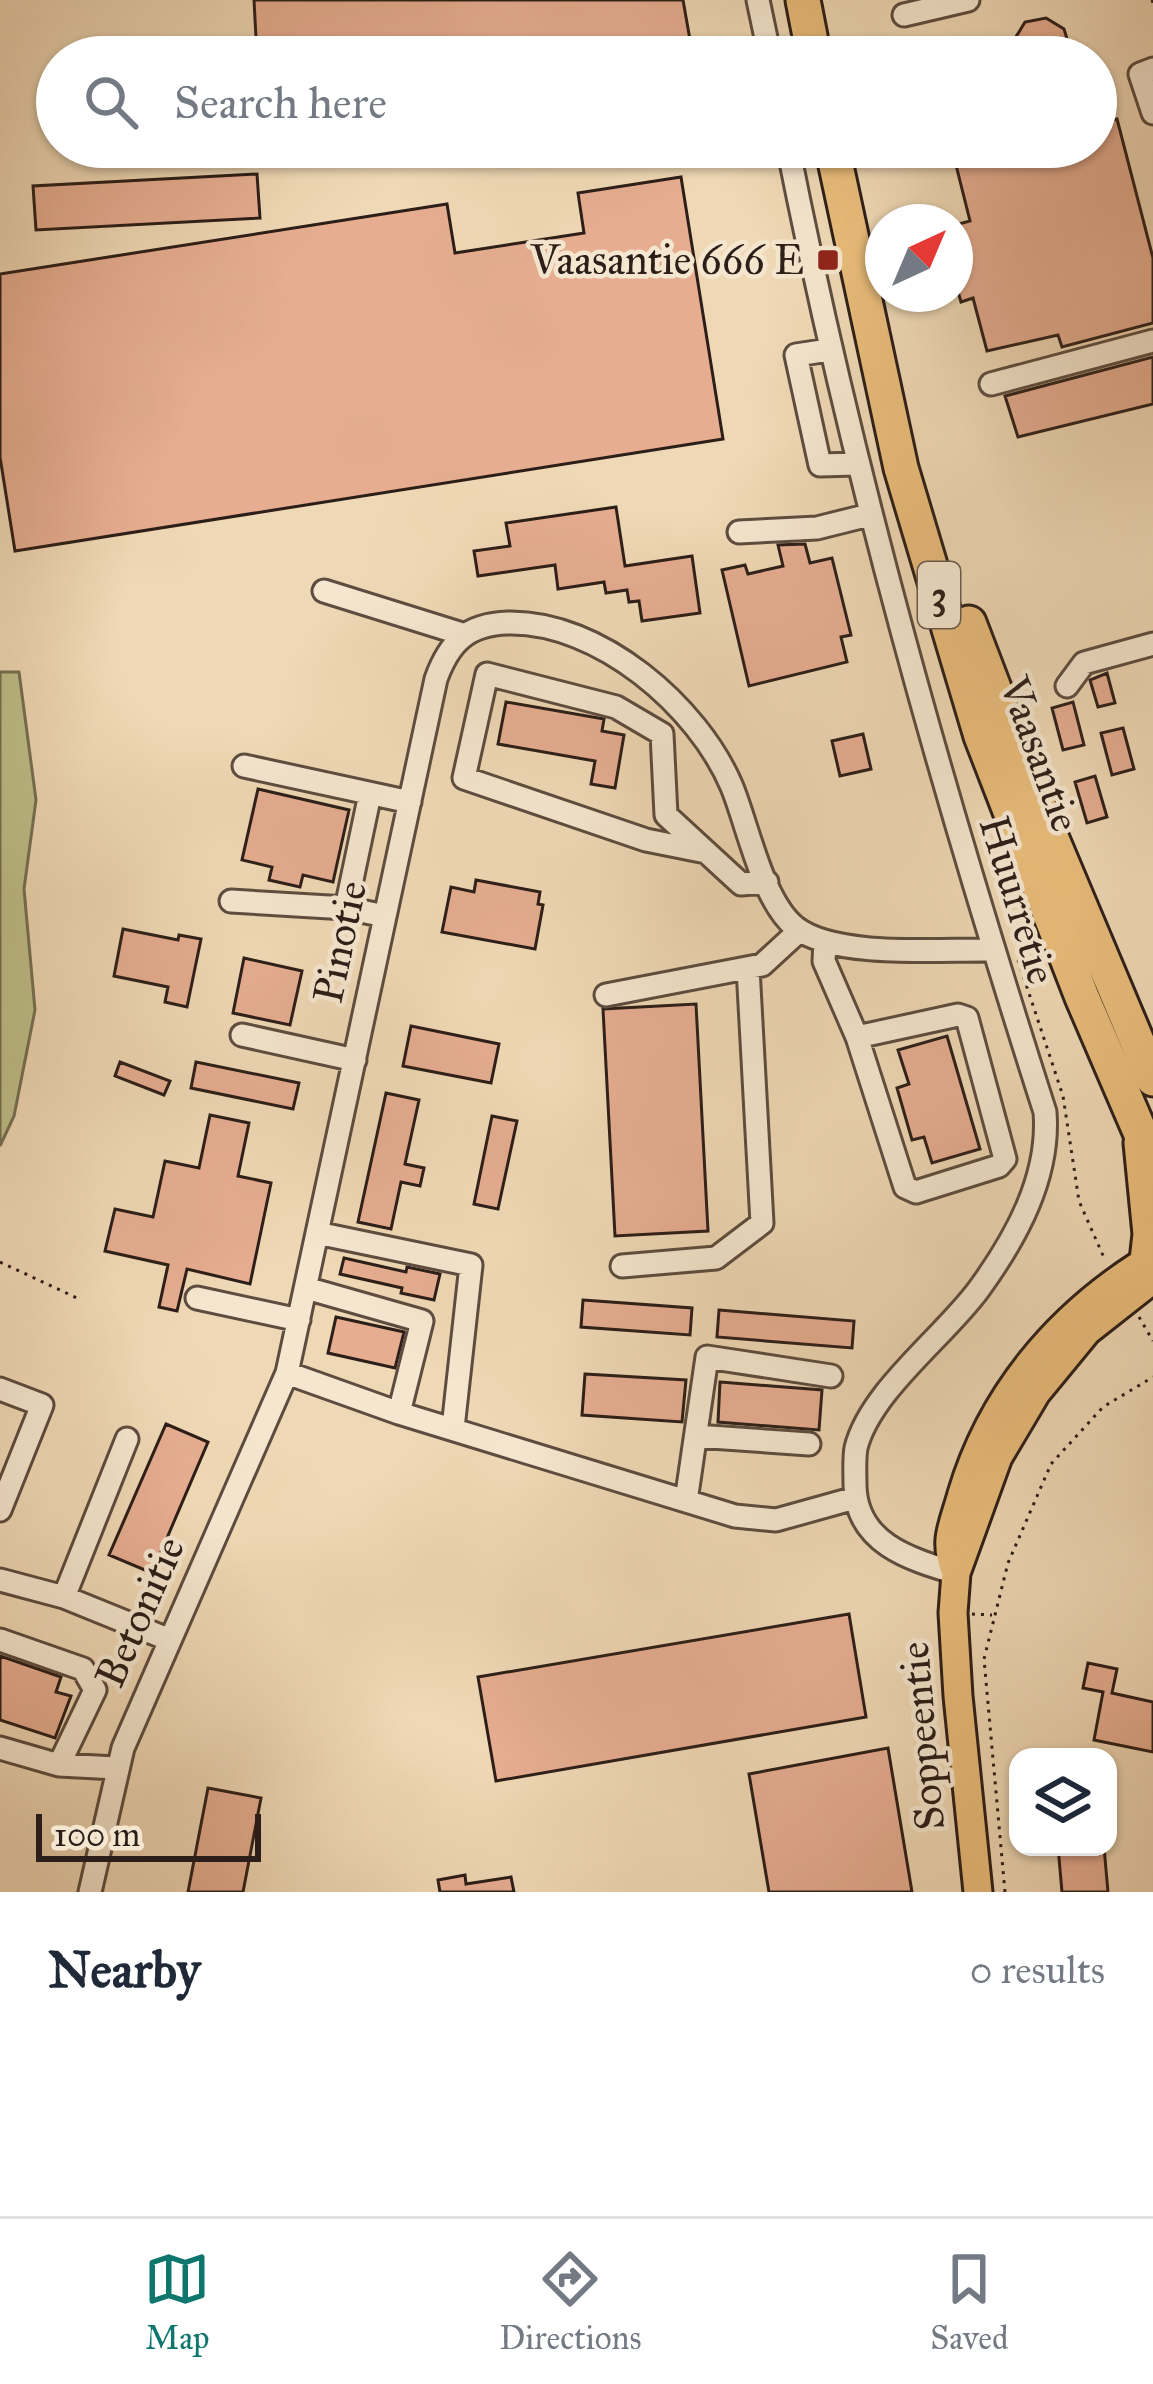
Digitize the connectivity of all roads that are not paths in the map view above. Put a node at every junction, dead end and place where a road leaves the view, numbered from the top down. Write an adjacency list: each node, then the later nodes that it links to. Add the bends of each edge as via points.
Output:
1 (758, 0): 5 (street)
2 (802, 0): 6 (highway)
3 (968, 0): 4 (street)
4 (904, 15)
5 (766, 36)
6 (810, 36)
7 (1153, 69): 8 (street, via 1140,74)
8 (1153, 113)
9 (792, 168): 12 (street, Huurretie)
10 (837, 168): 13 (highway, Vaasantie / 3)
11 (1153, 341): 14 (street)
12 (829, 350): 15 (street, Huurretie); 15 (street, via 796,355 820,465)
13 (880, 366): 38 (highway, Vaasantie / 3, via 992,689); 39 (highway, Vaasantie / 3, via 901,468 981,736)
14 (991, 384)
15 (856, 464): 16 (street, Huurretie)
16 (869, 514): 17 (street, via 818,528); 32 (street, Huurretie)
17 (740, 532)
18 (324, 591): 19 (street)
19 (462, 634): 24 (street, Pinotie, via 436,679); 26 (street, via 516,622 548,628 604,651 662,690 719,758)
20 (1153, 644): 21 (street, via 1084,663)
21 (1067, 686)
22 (244, 766): 23 (street)
23 (370, 794): 24 (street); 28 (street)
24 (410, 802): 29 (street, Pinotie)
25 (706, 852): 25 (street, via 666,815 662,734 616,707 488,674 464,778 646,840); 26 (street, via 742,884)
26 (767, 882): 30 (street)
27 (232, 901): 28 (street)
28 (346, 908): 29 (street)
29 (386, 916): 37 (street, Pinotie)
30 (800, 931): 31 (street); 33 (street)
31 (824, 941): 32 (street); 36 (street, via 824,961)
32 (992, 950): 54 (street, Huurretie, via 1045,1112 1040,1175 978,1292 866,1425 856,1449)
33 (748, 968): 34 (street); 41 (street, via 762,1223 716,1258)
34 (606, 995)
35 (242, 1035): 37 (street)
36 (857, 1037): 36 (street, via 967,1018 1006,1159 916,1192 905,1187)
37 (355, 1060): 40 (street, Pinotie)
38 (1153, 1079)
39 (1146, 1149): 42 (highway, Vaasantie)
40 (317, 1233): 43 (street, Pinotie); 50 (street, via 471,1265)
41 (622, 1266)
42 (1148, 1279): 57 (main road, Soppeentie, via 1059,1361 1012,1430)
43 (306, 1288): 45 (street, Pinotie); 49 (street, via 422,1321)
44 (197, 1298): 45 (street)
45 (299, 1320): 46 (street, Pinotie)
46 (287, 1372): 49 (street); 61 (street, Betonitie)
47 (831, 1376): 51 (street, via 707,1357)
48 (0, 1389): 56 (street, via 42,1405)
49 (399, 1413): 50 (street)
50 (453, 1428): 55 (street)
51 (696, 1436): 53 (street); 55 (street)
52 (127, 1439): 59 (street)
53 (808, 1444)
54 (855, 1498): 55 (street, via 776,1520); 57 (street, via 873,1535 892,1550)
55 (686, 1501)
56 (0, 1510)
57 (956, 1573): 66 (main road, Soppeentie, via 958,1696)
58 (0, 1580): 59 (street)
59 (64, 1597): 61 (street)
60 (0, 1640): 63 (street, via 83,1669 95,1690)
61 (170, 1640): 64 (street, Betonitie)
62 (0, 1748): 63 (street)
63 (59, 1765): 64 (street)
64 (116, 1768): 65 (street, Betonitie)
65 (90, 1892)
66 (978, 1892)

